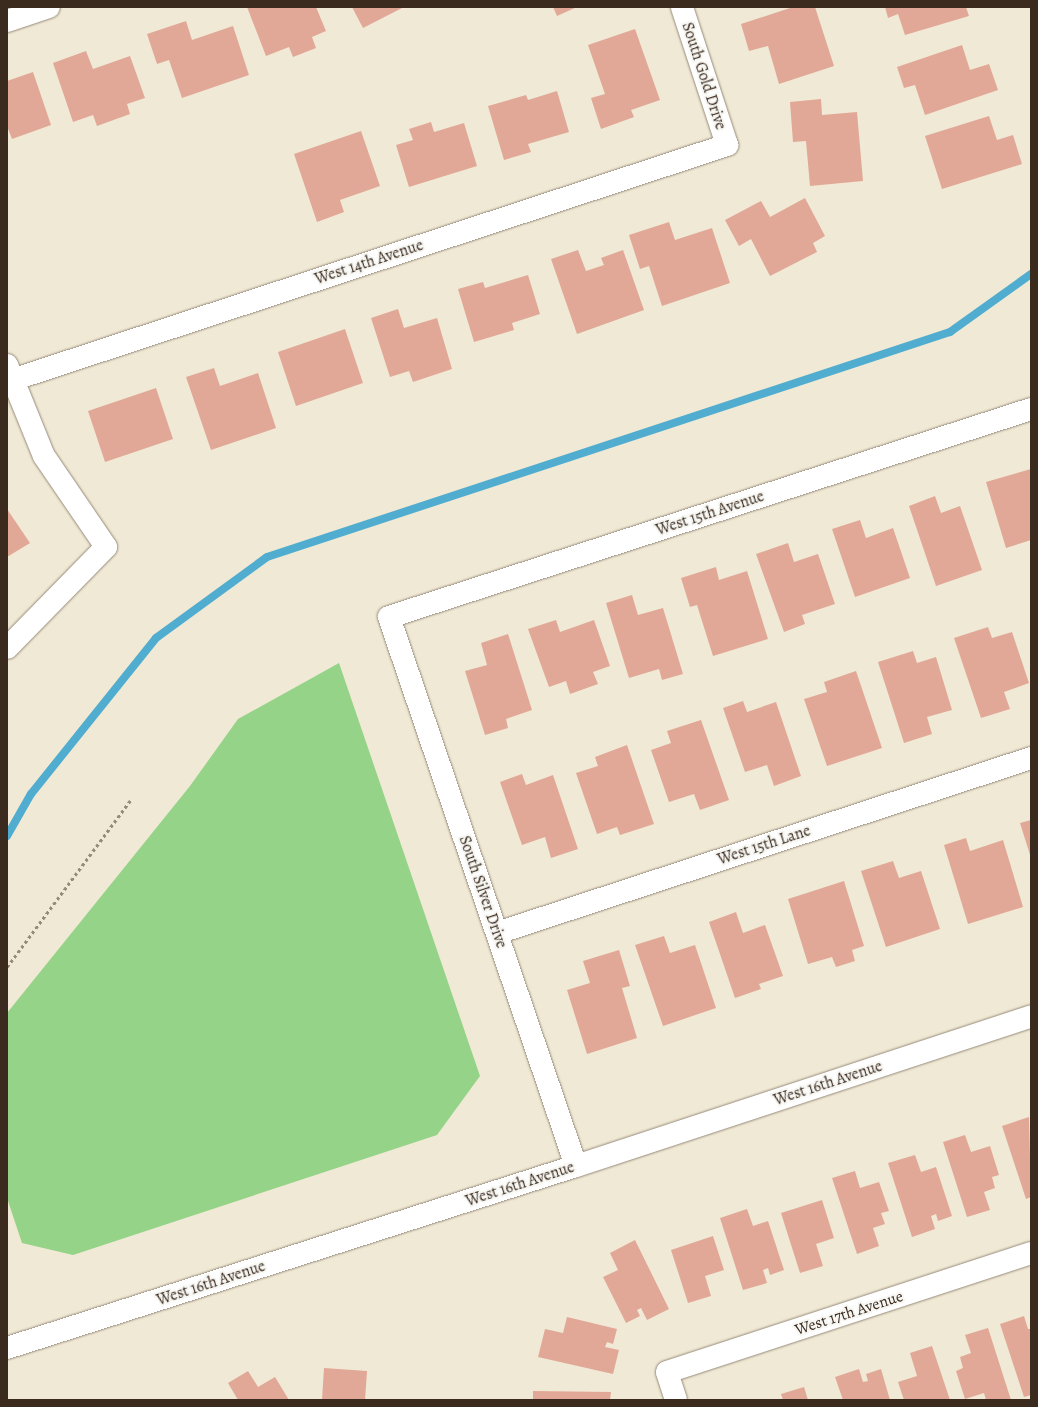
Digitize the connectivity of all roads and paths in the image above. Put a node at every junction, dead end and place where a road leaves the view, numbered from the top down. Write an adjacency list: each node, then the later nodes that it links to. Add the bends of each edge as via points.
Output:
1 (49, 7): 3 (street)
2 (682, 7): 4 (street, South Gold Drive)
3 (7, 21)
4 (727, 145): 5 (street, West 14th Avenue)
5 (9, 372): 8 (street, via 44,456 106,547)
6 (1031, 409): 7 (street, West 15th Avenue)
7 (389, 617): 11 (street, South Silver Drive)
8 (7, 648)
9 (1031, 758): 11 (street, West 15th Lane)
10 (130, 801): 12 (path)
11 (497, 933): 14 (street, South Silver Drive)
12 (7, 967)
13 (1031, 1016): 14 (street, West 16th Avenue)
14 (576, 1166): 16 (street, West 16th Avenue)
15 (1031, 1253): 17 (street, West 17th Avenue, via 667,1372)
16 (7, 1348)
17 (676, 1400)

